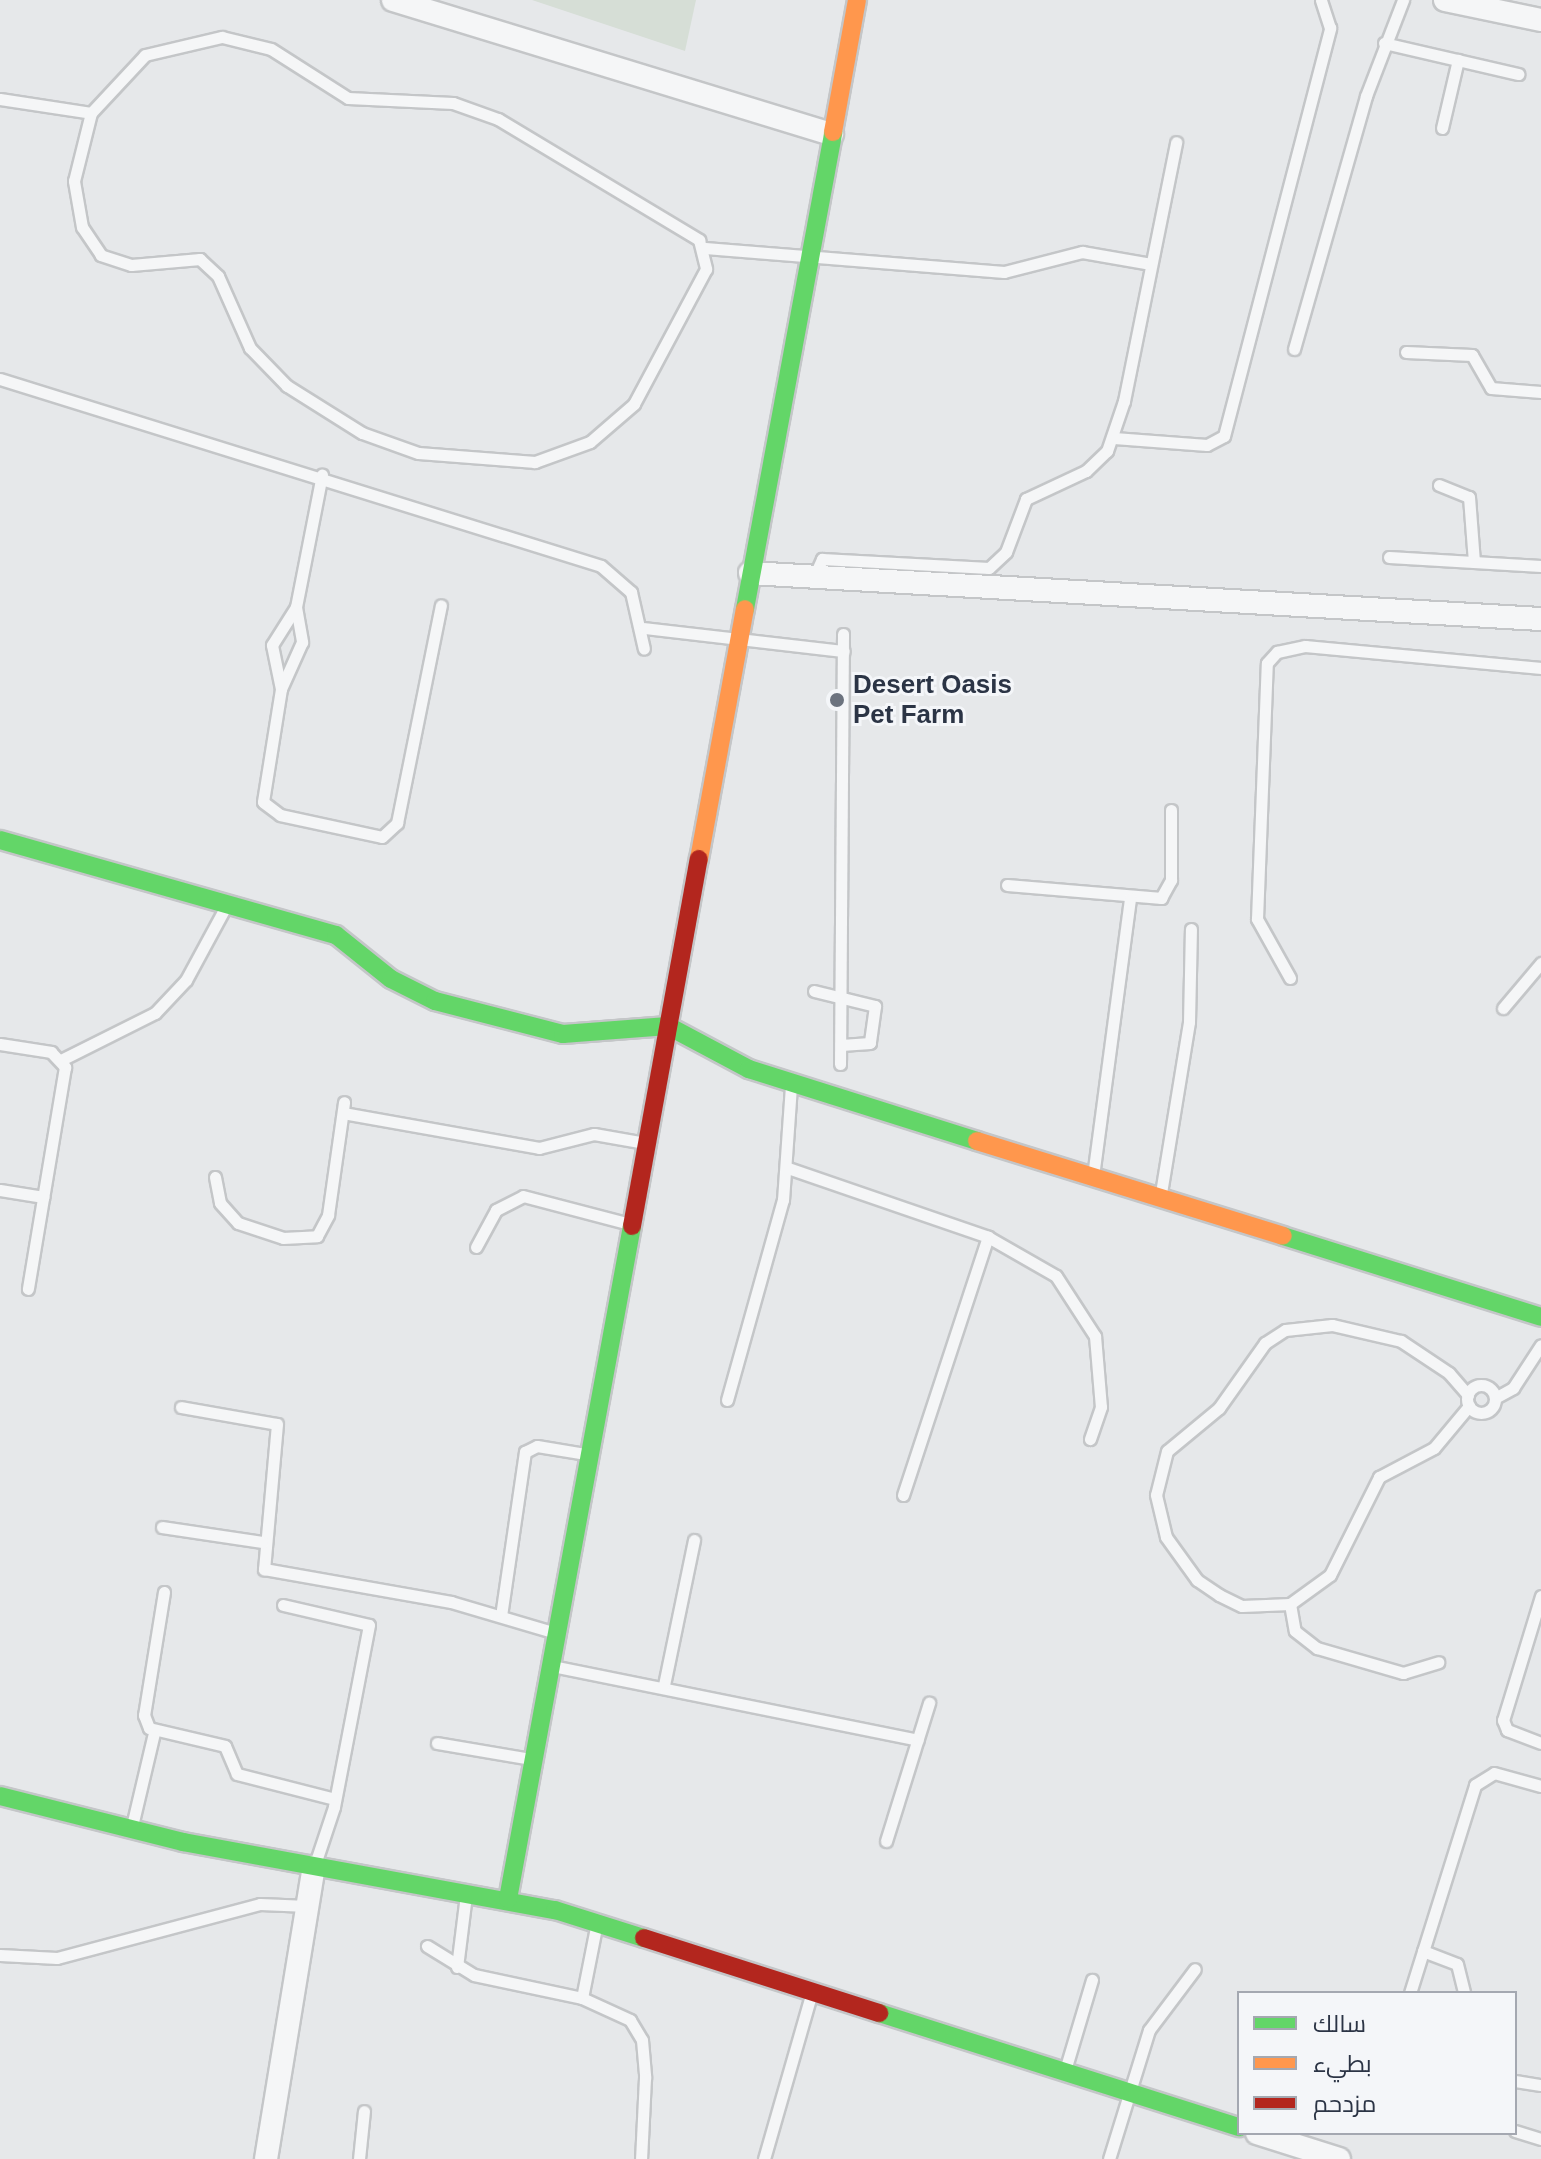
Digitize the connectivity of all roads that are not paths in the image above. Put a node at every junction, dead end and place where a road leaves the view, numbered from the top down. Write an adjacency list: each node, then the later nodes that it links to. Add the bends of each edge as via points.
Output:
1 (393, 0): 13 (street)
2 (857, 0): 13 (street)
3 (1321, 0): 22 (lane, via 1330,28 1224,436 1207,445)
4 (1403, 0): 7 (lane)
5 (1445, 0): 6 (street)
6 (1541, 20)
7 (1384, 43): 8 (lane); 18 (lane)
8 (1458, 60): 9 (lane); 12 (lane)
9 (1518, 74)
10 (0, 99): 11 (lane)
11 (91, 113): 15 (lane, via 145,55 196,38 248,41 348,98 453,103 498,119); 15 (lane, via 74,181 82,227 101,255 131,265 200,259 218,276 250,348 287,386 362,433 418,453 476,463 535,462 601,434 650,380 706,269)
12 (1442, 128)
13 (832, 134): 16 (street)
14 (1176, 142): 17 (lane)
15 (705, 248): 16 (lane)
16 (809, 257): 17 (lane, via 1021,272 1082,252); 28 (street)
17 (1151, 264): 22 (lane)
18 (1294, 349)
19 (1406, 352): 21 (lane, via 1472,355 1491,388)
20 (0, 379): 23 (lane)
21 (1541, 392)
22 (1114, 438): 29 (lane, via 1086,471 1026,499 1006,552 989,568 822,559)
23 (322, 475): 31 (lane); 33 (lane, via 601,566 631,592)
24 (1439, 485): 26 (lane, via 1469,497)
25 (1389, 557): 26 (lane)
26 (1474, 562): 27 (lane)
27 (1541, 566)
28 (750, 573): 29 (street); 35 (street)
29 (814, 577): 32 (street)
30 (441, 605): 39 (lane, via 397,823 382,837 280,815 263,802)
31 (296, 607): 39 (lane, via 299,659); 39 (lane, via 272,645)
32 (1541, 619)
33 (644, 628): 35 (lane); 36 (lane)
34 (843, 634): 37 (lane)
35 (738, 640): 37 (lane); 51 (street)
36 (644, 649)
37 (844, 651): 49 (lane)
38 (1541, 668): 47 (lane, via 1305,646 1277,652 1267,663 1257,919)
39 (281, 689)
40 (1171, 810): 43 (lane, via 1169,890 1161,898)
41 (0, 840): 44 (street)
42 (1007, 885): 43 (lane)
43 (1130, 898): 59 (lane)
44 (225, 908): 51 (street, via 336,935 412,992 528,1028 598,1036); 54 (lane, via 186,980 155,1013)
45 (1191, 929): 63 (lane, via 1189,1022)
46 (1541, 963): 50 (lane)
47 (1290, 978)
48 (814, 991): 49 (lane)
49 (842, 996): 53 (lane); 53 (lane, via 876,1009 870,1043)
50 (1503, 1008)
51 (668, 1026): 56 (street, via 727,1062); 57 (street)
52 (0, 1044): 54 (lane)
53 (841, 1045): 55 (lane)
54 (63, 1059): 62 (lane)
55 (840, 1064)
56 (791, 1082): 58 (lane); 59 (street)
57 (646, 1143): 60 (lane, via 594,1134 539,1148 343,1108 328,1215 317,1236 283,1238 238,1223 220,1203); 64 (street)
58 (788, 1168): 65 (lane); 71 (lane)
59 (1093, 1176): 63 (street)
60 (215, 1177)
61 (0, 1190): 62 (lane)
62 (43, 1197): 67 (lane)
63 (1160, 1198): 68 (street)
64 (630, 1224): 66 (lane, via 523,1196 496,1210); 75 (street)
65 (988, 1237): 74 (lane, via 1028,1254 1079,1304 1102,1371); 76 (lane)
66 (476, 1247)
67 (28, 1289)
68 (1541, 1317)
69 (1541, 1345): 70 (lane, via 1513,1388)
70 (1495, 1398): 72 (lane, via 1486,1412); 72 (lane, via 1483,1385)
71 (727, 1400)
72 (1469, 1400): 82 (lane, via 1434,1448 1379,1477 1330,1575); 82 (lane, via 1438,1363 1401,1341 1308,1323 1265,1343 1219,1408 1167,1451 1157,1506 1178,1558 1197,1580 1242,1606)
73 (181, 1407): 79 (lane, via 277,1424)
74 (1090, 1439)
75 (586, 1454): 84 (lane, via 537,1446 525,1452); 85 (street)
76 (903, 1495)
77 (162, 1527): 79 (lane)
78 (694, 1540): 88 (lane)
79 (262, 1542): 84 (lane, via 260,1566 269,1571)
80 (164, 1592): 90 (lane, via 144,1715)
81 (1541, 1596): 93 (lane, via 1503,1720 1507,1730)
82 (1290, 1604): 86 (lane, via 1295,1631 1317,1648 1403,1673)
83 (283, 1605): 97 (lane, via 369,1625)
84 (501, 1616): 85 (lane)
85 (553, 1632): 87 (street)
86 (1438, 1662)
87 (547, 1665): 88 (lane); 94 (street)
88 (664, 1685): 91 (lane)
89 (929, 1703): 91 (lane)
90 (154, 1733): 97 (lane, via 225,1746 237,1774); 98 (lane)
91 (918, 1740): 99 (lane)
92 (437, 1743): 94 (lane)
93 (1541, 1743)
94 (532, 1759): 102 (street)
95 (1541, 1786): 106 (lane, via 1494,1773 1475,1785)
96 (0, 1796): 98 (street)
97 (335, 1799): 100 (lane)
98 (131, 1830): 100 (street)
99 (886, 1841)
100 (314, 1867): 101 (street); 103 (street)
101 (467, 1890): 102 (street); 108 (lane)
102 (508, 1899): 104 (street)
103 (309, 1906): 107 (lane, via 260,1904 69,1956); 124 (street)
104 (597, 1922): 113 (street); 114 (lane)
105 (427, 1946): 108 (lane)
106 (1423, 1951): 111 (lane); 112 (lane, via 1457,1964)
107 (0, 1955)
108 (457, 1967): 114 (lane)
109 (1195, 1969): 118 (lane, via 1149,2030)
110 (1092, 1980): 115 (lane)
111 (1411, 1991)
112 (1464, 1991)
113 (813, 1992): 115 (street); 127 (lane)
114 (582, 1998): 126 (lane, via 630,2020 642,2040)
115 (1064, 2072): 118 (street)
116 (1517, 2081): 117 (lane)
117 (1541, 2085)
118 (1128, 2092): 120 (street); 128 (lane)
119 (364, 2111): 125 (lane)
120 (1237, 2126)
121 (1517, 2132): 123 (lane)
122 (1263, 2135): 129 (street)
123 (1541, 2139)
124 (266, 2159)
125 (359, 2159)
126 (641, 2159)
127 (764, 2159)
128 (1109, 2159)
129 (1339, 2159)

